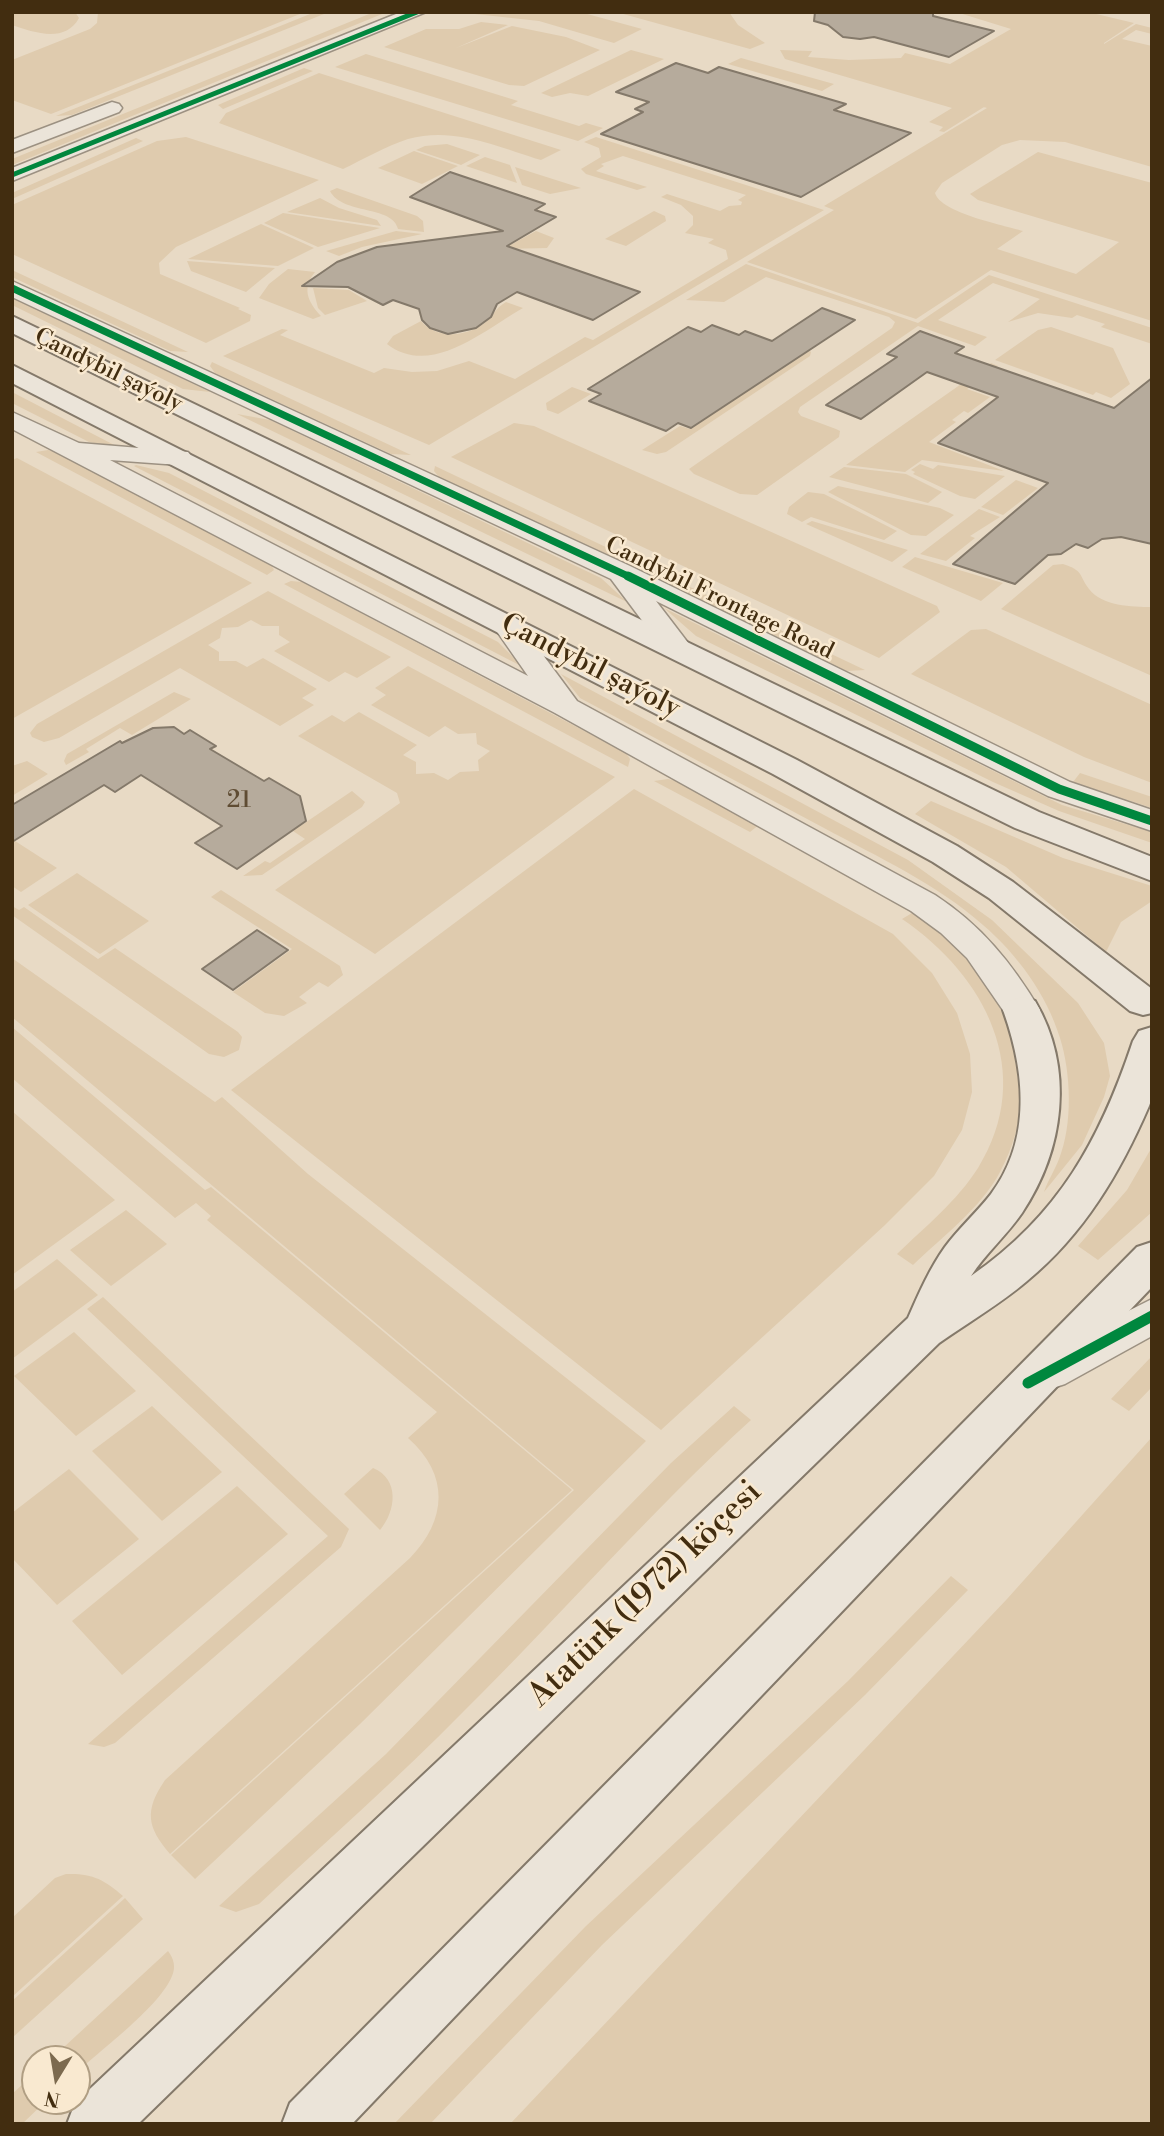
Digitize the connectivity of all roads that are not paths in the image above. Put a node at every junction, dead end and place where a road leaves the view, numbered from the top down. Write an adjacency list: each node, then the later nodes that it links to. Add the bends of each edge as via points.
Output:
1 (417, 12): 4 (street)
2 (128, 102): 3 (street)
3 (12, 147)
4 (36, 166): 5 (street); 6 (street)
5 (12, 175)
6 (12, 181)
7 (12, 288): 11 (street, Candybil Frontage Road)
8 (12, 323): 10 (main road, Çandybil şaýoly)
9 (12, 373): 15 (main road, Çandybil şaýoly)
10 (163, 398): 11 (street); 18 (main road, Çandybil şaýoly)
11 (269, 409): 16 (street, Candybil Frontage Road)
12 (12, 419): 13 (street)
13 (57, 442): 14 (street); 15 (street); 19 (street)
14 (16, 449)
15 (178, 457): 17 (main road, Çandybil şaýoly)
16 (620, 572): 18 (street); 20 (street, Candybil Frontage Road, via 1059,789)
17 (505, 623): 19 (street); 22 (main road, Çandybil şaýoly, via 945,854)
18 (677, 648): 21 (main road, Çandybil şaýoly, via 1027,820)
19 (566, 707): 23 (street, via 943,916 982,951)
20 (1152, 821)
21 (1152, 870)
22 (1148, 985): 24 (main road)
23 (1022, 1010): 27 (main road, via 1043,1082 1031,1154 1007,1203 955,1265)
24 (1152, 1040): 27 (main road, Atatürk (1972) köçesi, via 1117,1138 1073,1209 1012,1269)
25 (1152, 1259): 28 (main road)
26 (1152, 1316): 28 (street)
27 (924, 1330): 29 (main road, Atatürk (1972) köçesi)
28 (1028, 1383): 30 (main road)
29 (96, 2124)
30 (311, 2124)

